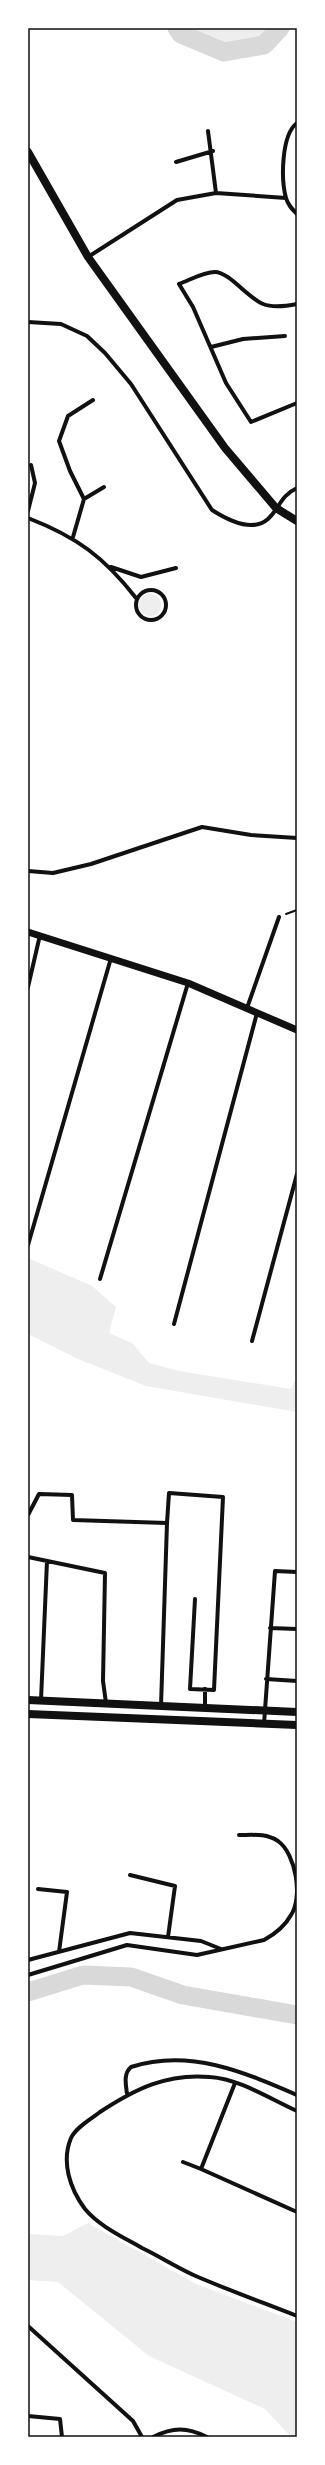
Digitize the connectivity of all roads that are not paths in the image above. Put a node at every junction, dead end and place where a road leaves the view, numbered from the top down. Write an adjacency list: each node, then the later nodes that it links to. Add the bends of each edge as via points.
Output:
1 (297, 123): 7 (street, via 288,134 284,154)
2 (208, 131): 3 (street)
3 (213, 151): 5 (street); 6 (street)
4 (28, 152): 9 (main road)
5 (176, 162)
6 (216, 192): 7 (street); 9 (street, via 177,200)
7 (286, 198): 8 (street)
8 (297, 214)
9 (88, 257): 22 (main road, via 225,448)
10 (297, 304): 13 (street, via 264,304 249,297 216,272 180,284)
11 (28, 322): 22 (street, via 61,324 87,336 105,353 131,384 212,510 240,524 256,524 267,520)
12 (285, 336): 13 (street, via 243,339)
13 (211, 347): 15 (street, via 226,383 251,422)
14 (93, 400): 20 (street, via 68,416 59,441)
15 (297, 403)
16 (31, 464): 21 (street, via 35,483)
17 (104, 487): 20 (street)
18 (297, 488): 22 (street, via 287,493)
19 (28, 494): 21 (street)
20 (84, 499): 26 (street)
21 (31, 500): 23 (street)
22 (276, 508): 25 (main road)
23 (28, 511)
24 (28, 518): 26 (street)
25 (297, 520)
26 (73, 537): 27 (street)
27 (111, 567): 28 (street, via 141,577); 29 (street)
28 (176, 568)
29 (136, 598): 29 (street, via 135,611 141,618 150,621 159,618 165,611 166,602 163,595 156,590 148,590)
30 (297, 838): 31 (street, via 251,835 202,827 91,864 53,873)
31 (28, 870)
32 (279, 917): 38 (street)
33 (28, 932): 34 (street)
34 (40, 935): 35 (street); 37 (street)
35 (111, 958): 36 (street); 42 (street)
36 (188, 983): 38 (street); 43 (street)
37 (28, 987)
38 (247, 1008): 39 (street)
39 (257, 1013): 40 (street); 44 (street)
40 (297, 1030)
41 (297, 1174): 45 (street)
42 (28, 1245)
43 (100, 1279)
44 (174, 1324)
45 (252, 1341)
46 (28, 1515): 47 (street, via 39,1494 72,1495 73,1520)
47 (167, 1523): 56 (street, via 169,1493 224,1497 214,1690); 60 (street)
48 (28, 1557): 49 (street)
49 (47, 1561): 58 (street); 59 (street, via 105,1573 103,1681)
50 (297, 1572): 52 (street, via 275,1571)
51 (195, 1599): 56 (street, via 190,1689)
52 (270, 1628): 53 (street); 54 (street)
53 (297, 1629)
54 (266, 1679): 55 (street); 62 (street)
55 (297, 1681)
56 (205, 1689): 61 (street)
57 (28, 1700): 58 (main road)
58 (41, 1700): 59 (main road)
59 (106, 1703): 60 (main road)
60 (161, 1706): 61 (main road)
61 (205, 1708): 62 (main road)
62 (265, 1711): 63 (main road); 65 (street)
63 (297, 1712)
64 (28, 1714): 65 (main road)
65 (264, 1724): 66 (main road)
66 (297, 1725)
67 (239, 1835): 71 (street, via 266,1835 278,1841 290,1854 295,1868 296,1898 292,1914 273,1935 264,1940)
68 (130, 1875): 70 (street, via 175,1886)
69 (38, 1889): 72 (street, via 67,1892)
70 (168, 1937): 71 (street, via 201,1941); 72 (street, via 130,1933)
71 (222, 1949): 74 (street, via 197,1955 127,1945)
72 (59, 1952): 73 (street)
73 (28, 1960)
74 (28, 1974)
75 (235, 2083): 76 (street, via 210,2077 179,2077 157,2081); 78 (street); 80 (street)
76 (127, 2094): 77 (street, via 125,2079 127,2070 131,2067 193,2060 245,2072); 82 (street, via 81,2126 72,2137 67,2171 73,2191 86,2210 113,2232 198,2277)
77 (297, 2095)
78 (297, 2111)
79 (183, 2162): 80 (street)
80 (201, 2168): 81 (street)
81 (297, 2212)
82 (297, 2316)
83 (28, 2326): 86 (street, via 133,2421)
84 (28, 2416): 85 (street, via 60,2419)
85 (62, 2437)
86 (142, 2437)
87 (153, 2437): 88 (street, via 178,2428 193,2430)
88 (207, 2437)

